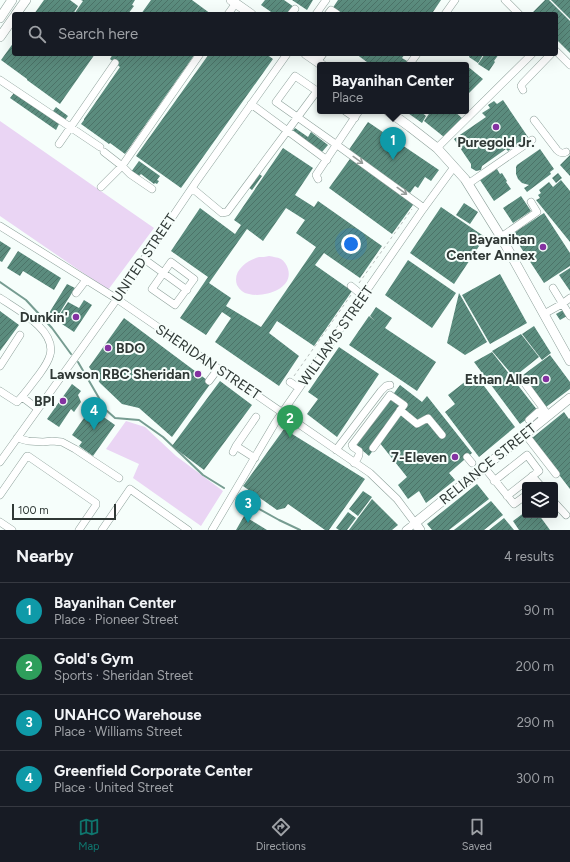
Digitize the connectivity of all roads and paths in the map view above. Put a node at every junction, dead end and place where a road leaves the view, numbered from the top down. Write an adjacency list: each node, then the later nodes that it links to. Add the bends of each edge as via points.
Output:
1 (12, 0): 13 (main road)
2 (26, 0): 7 (main road)
3 (326, 0): 10 (street)
4 (455, 0): 11 (street)
5 (505, 0): 12 (street)
6 (233, 2): 8 (street); 9 (main road)
7 (17, 12)
8 (229, 12)
9 (248, 12)
10 (317, 12)
11 (446, 12)
12 (518, 12)
13 (0, 18)
14 (12, 20): 15 (main road)
15 (0, 37)
16 (558, 53): 24 (street)
17 (199, 56): 44 (street)
18 (286, 56): 29 (street, UNITED STREET)
19 (311, 56): 22 (main road)
20 (530, 56): 41 (street)
21 (549, 56): 26 (street, via 523,83)
22 (321, 60)
23 (115, 63): 36 (street)
24 (570, 65)
25 (0, 80): 36 (street)
26 (523, 90)
27 (317, 91): 33 (street, via 295,76 276,102)
28 (317, 94): 33 (street)
29 (251, 104): 37 (street); 49 (street, UNITED STREET)
30 (349, 114): 34 (street)
31 (357, 114): 34 (street)
32 (392, 114): 41 (main road)
33 (298, 117): 37 (street); 40 (street)
34 (355, 118): 40 (street)
35 (534, 120): 42 (street, via 560,153)
36 (70, 127): 39 (street); 44 (street)
37 (288, 131): 43 (street); 49 (street, via 227,212 222,213)
38 (532, 140): 47 (street)
39 (59, 144)
40 (337, 145): 43 (street); 51 (street, one-way to 51)
41 (437, 148): 45 (main road)
42 (566, 152)
43 (327, 160): 46 (street, via 316,175)
44 (122, 166): 48 (street); 50 (street)
45 (454, 167): 47 (main road); 53 (street, WILLIAMS STREET)
46 (318, 179)
47 (468, 184): 55 (main road)
48 (102, 187)
49 (192, 188): 56 (street, UNITED STREET)
50 (152, 189)
51 (416, 202): 53 (street); 59 (path)
52 (531, 202): 55 (street, via 537,212)
53 (424, 208): 63 (street, WILLIAMS STREET)
54 (0, 226): 58 (street, SHERIDAN STREET)
55 (501, 237): 68 (main road)
56 (144, 259): 57 (street); 66 (street, UNITED STREET)
57 (163, 274): 61 (street); 61 (street, via 172,262 194,278); 61 (street, via 152,289 174,305)
58 (86, 280): 62 (street); 66 (street, SHERIDAN STREET)
59 (353, 287): 63 (street); 76 (path)
60 (553, 288): 67 (street)
61 (187, 290)
62 (76, 293)
63 (363, 296): 78 (street, WILLIAMS STREET)
64 (0, 298): 80 (street, via 41,328 51,346 47,362)
65 (570, 298): 67 (street)
66 (116, 299): 73 (street, SHERIDAN STREET); 82 (street, UNITED STREET)
67 (562, 304): 68 (street); 69 (street)
68 (544, 314): 71 (main road)
69 (570, 316)
70 (20, 335): 72 (street)
71 (570, 361)
72 (0, 366)
73 (218, 369): 75 (street); 84 (street, SHERIDAN STREET)
74 (520, 377): 86 (street)
75 (209, 381)
76 (290, 382): 78 (street)
77 (390, 385): 92 (street, via 381,391)
78 (299, 388): 84 (street, WILLIAMS STREET)
79 (0, 391): 80 (street, via 17,402)
80 (22, 397): 82 (street)
81 (570, 398): 86 (main road, RELIANCE STREET)
82 (38, 409): 90 (street, UNITED STREET)
83 (400, 410): 89 (street, via 415,424 428,418); 91 (street); 95 (street, via 404,405 390,395 352,445 360,451)
84 (282, 412): 92 (street, SHERIDAN STREET); 93 (street, WILLIAMS STREET)
85 (256, 417): 93 (street, via 235,449)
86 (546, 417): 87 (street, via 538,412); 88 (main road, RELIANCE STREET)
87 (529, 420)
88 (525, 434): 96 (main road, RELIANCE STREET); 97 (street)
89 (442, 435)
90 (17, 438): 94 (street, UNITED STREET); 99 (street, via 28,441 62,442)
91 (373, 448)
92 (336, 450): 95 (street, SHERIDAN STREET)
93 (255, 458): 113 (street, WILLIAMS STREET)
94 (0, 462)
95 (354, 463): 109 (street, SHERIDAN STREET, via 370,473 397,499)
96 (484, 467): 100 (street); 109 (main road, RELIANCE STREET)
97 (556, 474)
98 (532, 476): 100 (street, via 539,471 527,455); 101 (street); 102 (street)
99 (119, 478)
100 (494, 481): 105 (street)
101 (527, 482)
102 (537, 482)
103 (522, 486): 105 (street)
104 (0, 496): 110 (street, via 27,456 96,503)
105 (507, 496): 106 (street, via 514,504)
106 (522, 498)
107 (558, 506): 108 (street)
108 (566, 515)
109 (417, 526): 114 (street, RELIANCE STREET)
110 (79, 530)
111 (102, 530): 112 (street, via 130,489)
112 (188, 530)
113 (212, 530)
114 (406, 530)

